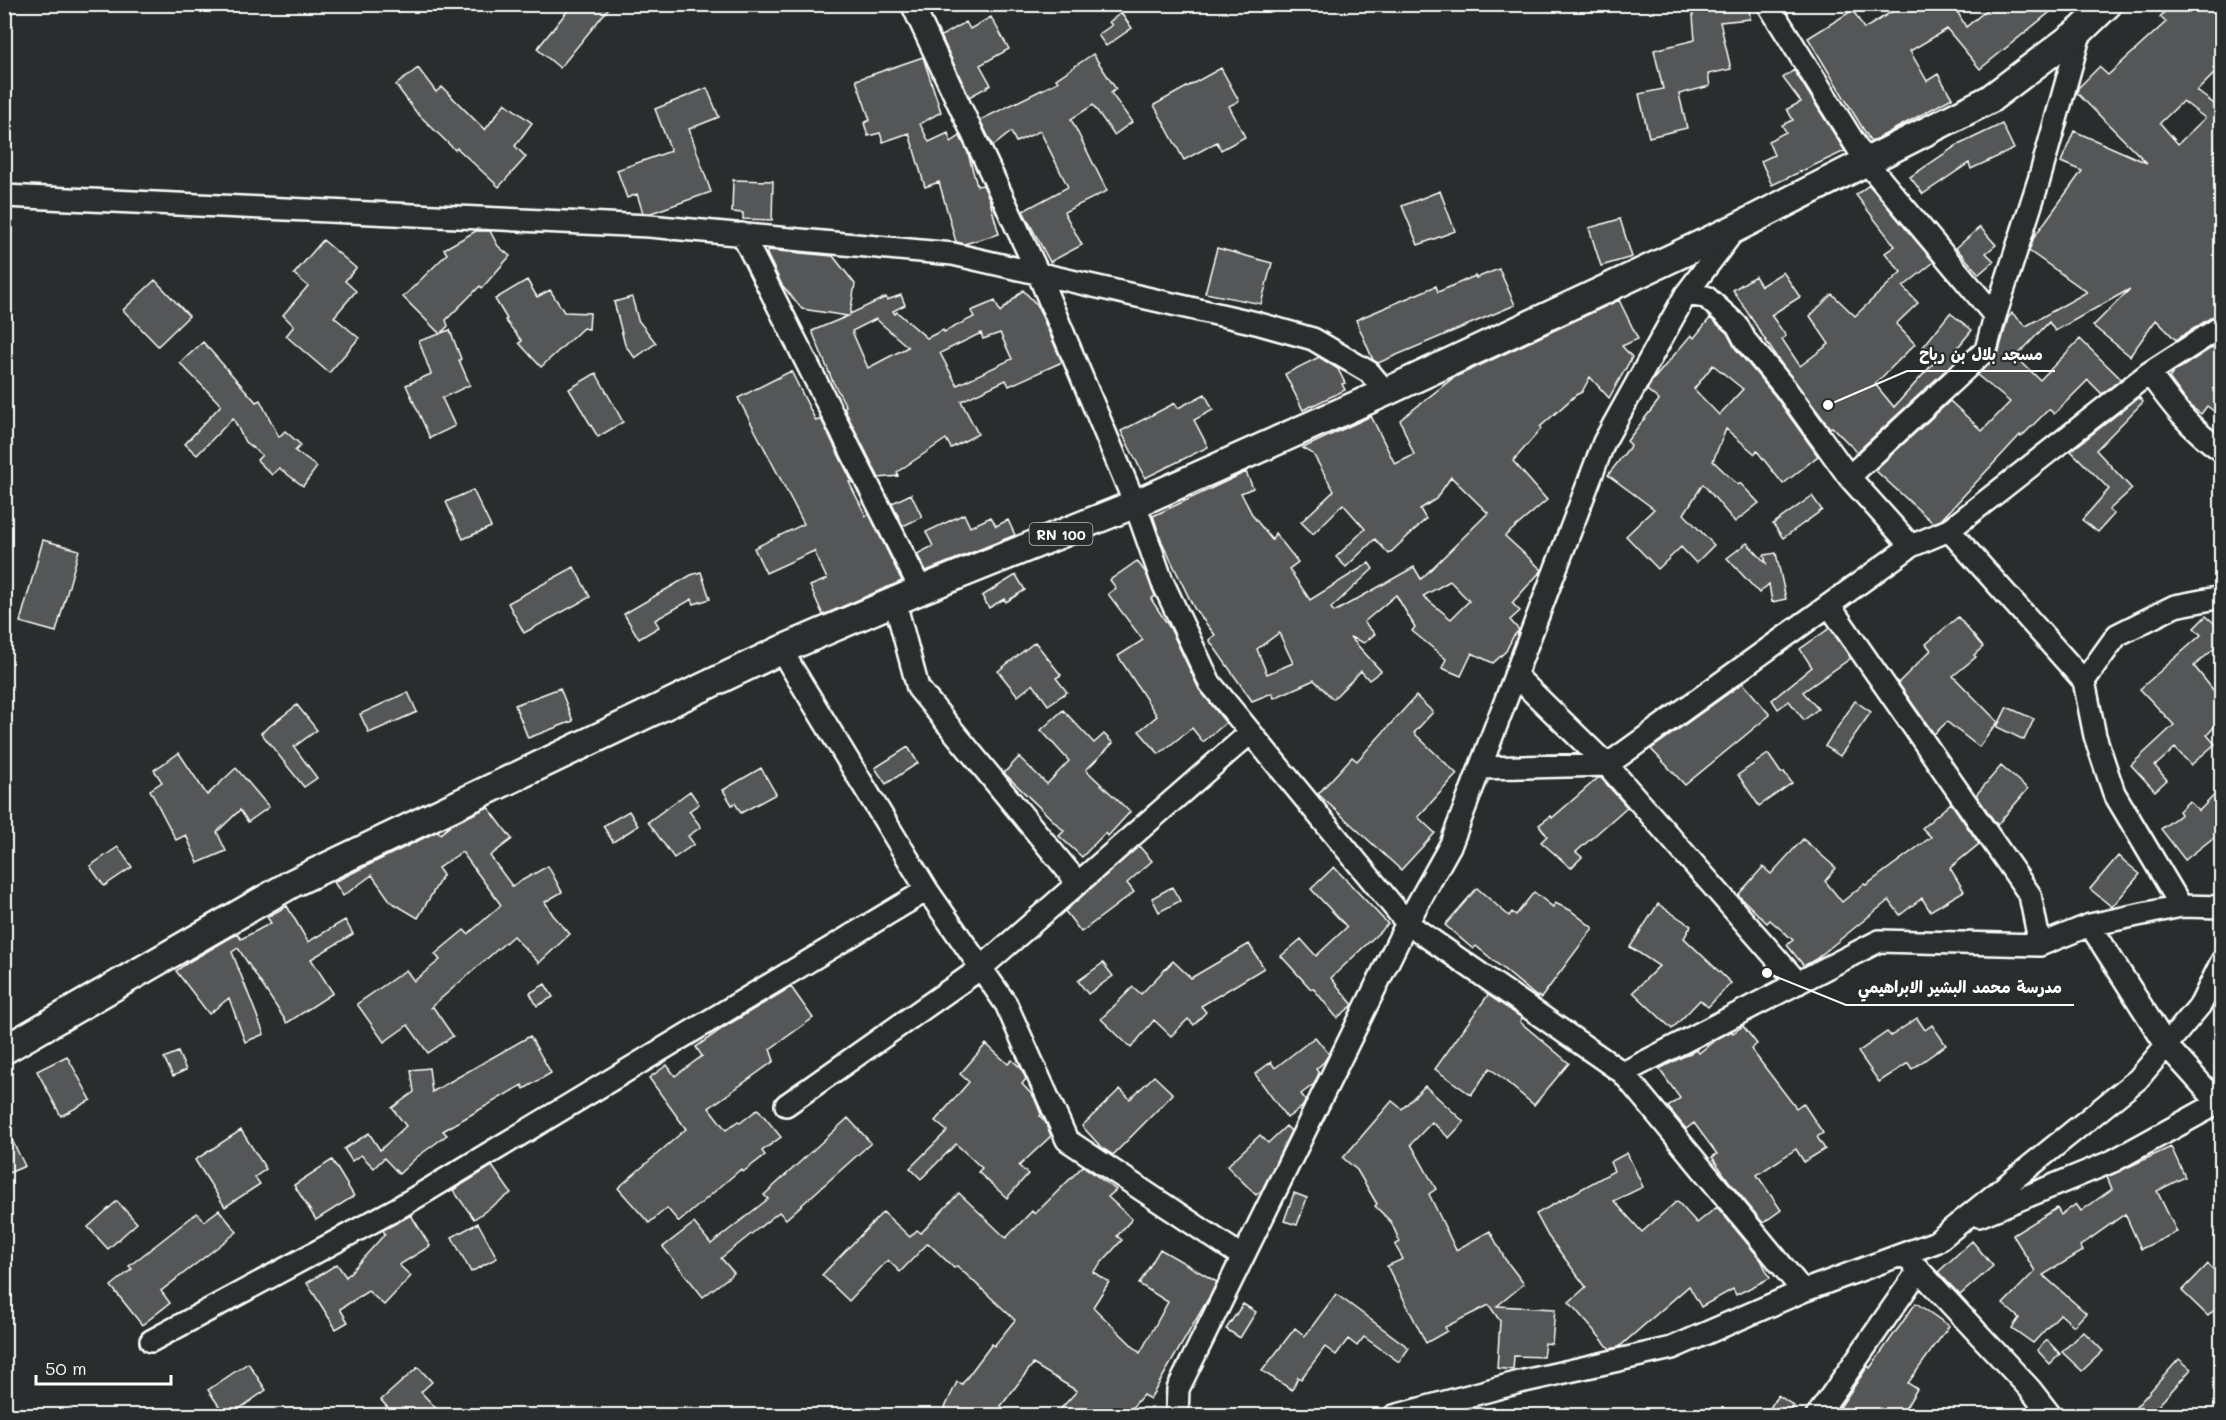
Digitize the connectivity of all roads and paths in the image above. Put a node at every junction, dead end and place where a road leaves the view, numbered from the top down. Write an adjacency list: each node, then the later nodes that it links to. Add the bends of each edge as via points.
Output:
1 (912, 4): 9 (street)
2 (1768, 4): 5 (street)
3 (2108, 4): 4 (main road, RN 100)
4 (2081, 30): 5 (main road, RN 100, via 1990,99); 11 (street)
5 (1867, 163): 7 (main road, RN 100); 11 (street)
6 (4, 196): 8 (street, via 649,226)
7 (1736, 228): 10 (street); 14 (main road, RN 100)
8 (742, 234): 9 (street, via 953,254); 20 (street)
9 (1038, 273): 14 (street, via 1313,339 1369,372); 17 (street)
10 (1686, 294): 16 (street, via 1706,297 1737,325); 25 (street, via 1604,442)
11 (1995, 316): 16 (street, via 1986,350)
12 (2222, 326): 13 (street)
13 (2149, 373): 15 (street, via 2181,417); 18 (street)
14 (1386, 392): 17 (main road, RN 100)
15 (2222, 451)
16 (1849, 477): 19 (street)
17 (1135, 504): 20 (main road, RN 100); 27 (street, via 1162,580 1210,683)
18 (1949, 530): 19 (street); 26 (street)
19 (1911, 546): 23 (street)
20 (921, 590): 22 (main road, RN 100)
21 (2222, 597): 26 (street, via 2175,606 2117,635)
22 (895, 602): 24 (main road, RN 100); 30 (street, via 918,688)
23 (1829, 605): 28 (street); 36 (street, via 2030,895)
24 (781, 650): 31 (street); 41 (main road, RN 100, via 293,883)
25 (1515, 675): 28 (street); 29 (street)
26 (2084, 681): 32 (street, via 2095,736 2114,793)
27 (1250, 732): 30 (street); 34 (street)
28 (1607, 765): 29 (street); 39 (street)
29 (1480, 768): 34 (street, via 1451,844)
30 (1078, 883): 38 (street)
31 (927, 890): 38 (street); 50 (street, via 398,1208)
32 (2181, 906): 33 (street); 35 (street)
33 (2222, 907)
34 (1407, 923): 42 (street); 47 (street)
35 (2090, 925): 36 (street); 40 (street)
36 (2040, 945): 39 (street, via 1879,941)
37 (2222, 961): 40 (street, via 2201,1004)
38 (981, 968): 44 (street); 47 (street, via 1006,1004 1067,1140)
39 (1798, 983): 42 (street)
40 (2166, 1045): 43 (street); 45 (street, via 2138,1079)
41 (4, 1050)
42 (1623, 1072): 49 (street)
43 (2220, 1104): 45 (street, via 2113,1161)
44 (786, 1105)
45 (1959, 1224): 46 (street, via 1936,1242)
46 (1904, 1254): 48 (street); 49 (street)
47 (1243, 1257): 51 (street, via 1178,1389)
48 (1919, 1270): 53 (street); 54 (street)
49 (1803, 1291): 52 (street, via 1672,1348 1520,1382)
50 (152, 1341)
51 (1177, 1415)
52 (1394, 1416)
53 (1817, 1416)
54 (2051, 1416)

